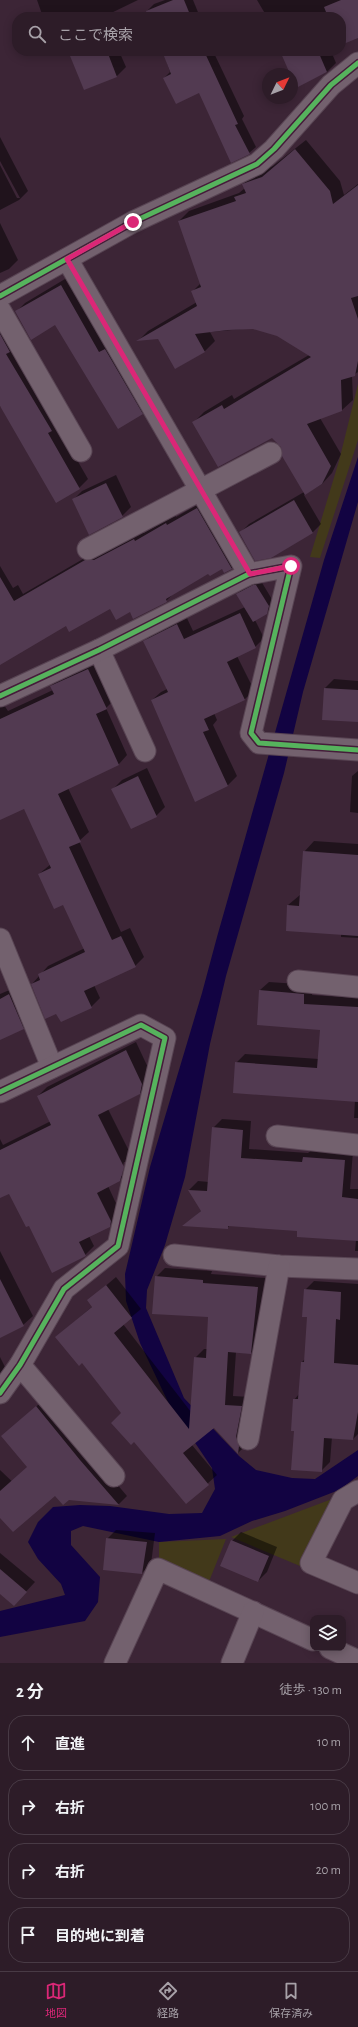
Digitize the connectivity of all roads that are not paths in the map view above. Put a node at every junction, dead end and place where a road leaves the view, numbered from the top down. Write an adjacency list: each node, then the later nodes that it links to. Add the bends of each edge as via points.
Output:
1 (358, 63): 2 (street, via 331,85 274,149 256,164 133,222)
2 (67, 259): 3 (street); 7 (street)
3 (0, 296)
4 (0, 310): 5 (street)
5 (81, 451)
6 (271, 453): 7 (street)
7 (201, 491): 8 (street); 9 (street)
8 (88, 549)
9 (250, 574): 10 (street); 12 (street, via 291,566 251,733 259,742)
10 (99, 650): 11 (street); 13 (street)
11 (0, 696)
12 (358, 750)
13 (145, 751)
14 (0, 939): 17 (street)
15 (298, 981): 16 (street)
16 (358, 987)
17 (52, 1067): 18 (street); 24 (street, via 141,1025 164,1038 118,1246 64,1289)
18 (0, 1092)
19 (277, 1136): 20 (street)
20 (358, 1145)
21 (174, 1255): 22 (street)
22 (278, 1266): 23 (street); 26 (street)
23 (358, 1269)
24 (20, 1365): 25 (street); 27 (street)
25 (0, 1393)
26 (248, 1439)
27 (114, 1476)
28 (358, 1491): 29 (street, via 343,1500 311,1563)
29 (358, 1583)
30 (254, 1612): 31 (street); 34 (street, via 158,1569); 35 (street)
31 (310, 1639)
32 (336, 1651): 33 (street)
33 (358, 1661)
34 (115, 1663)
35 (232, 1663)

